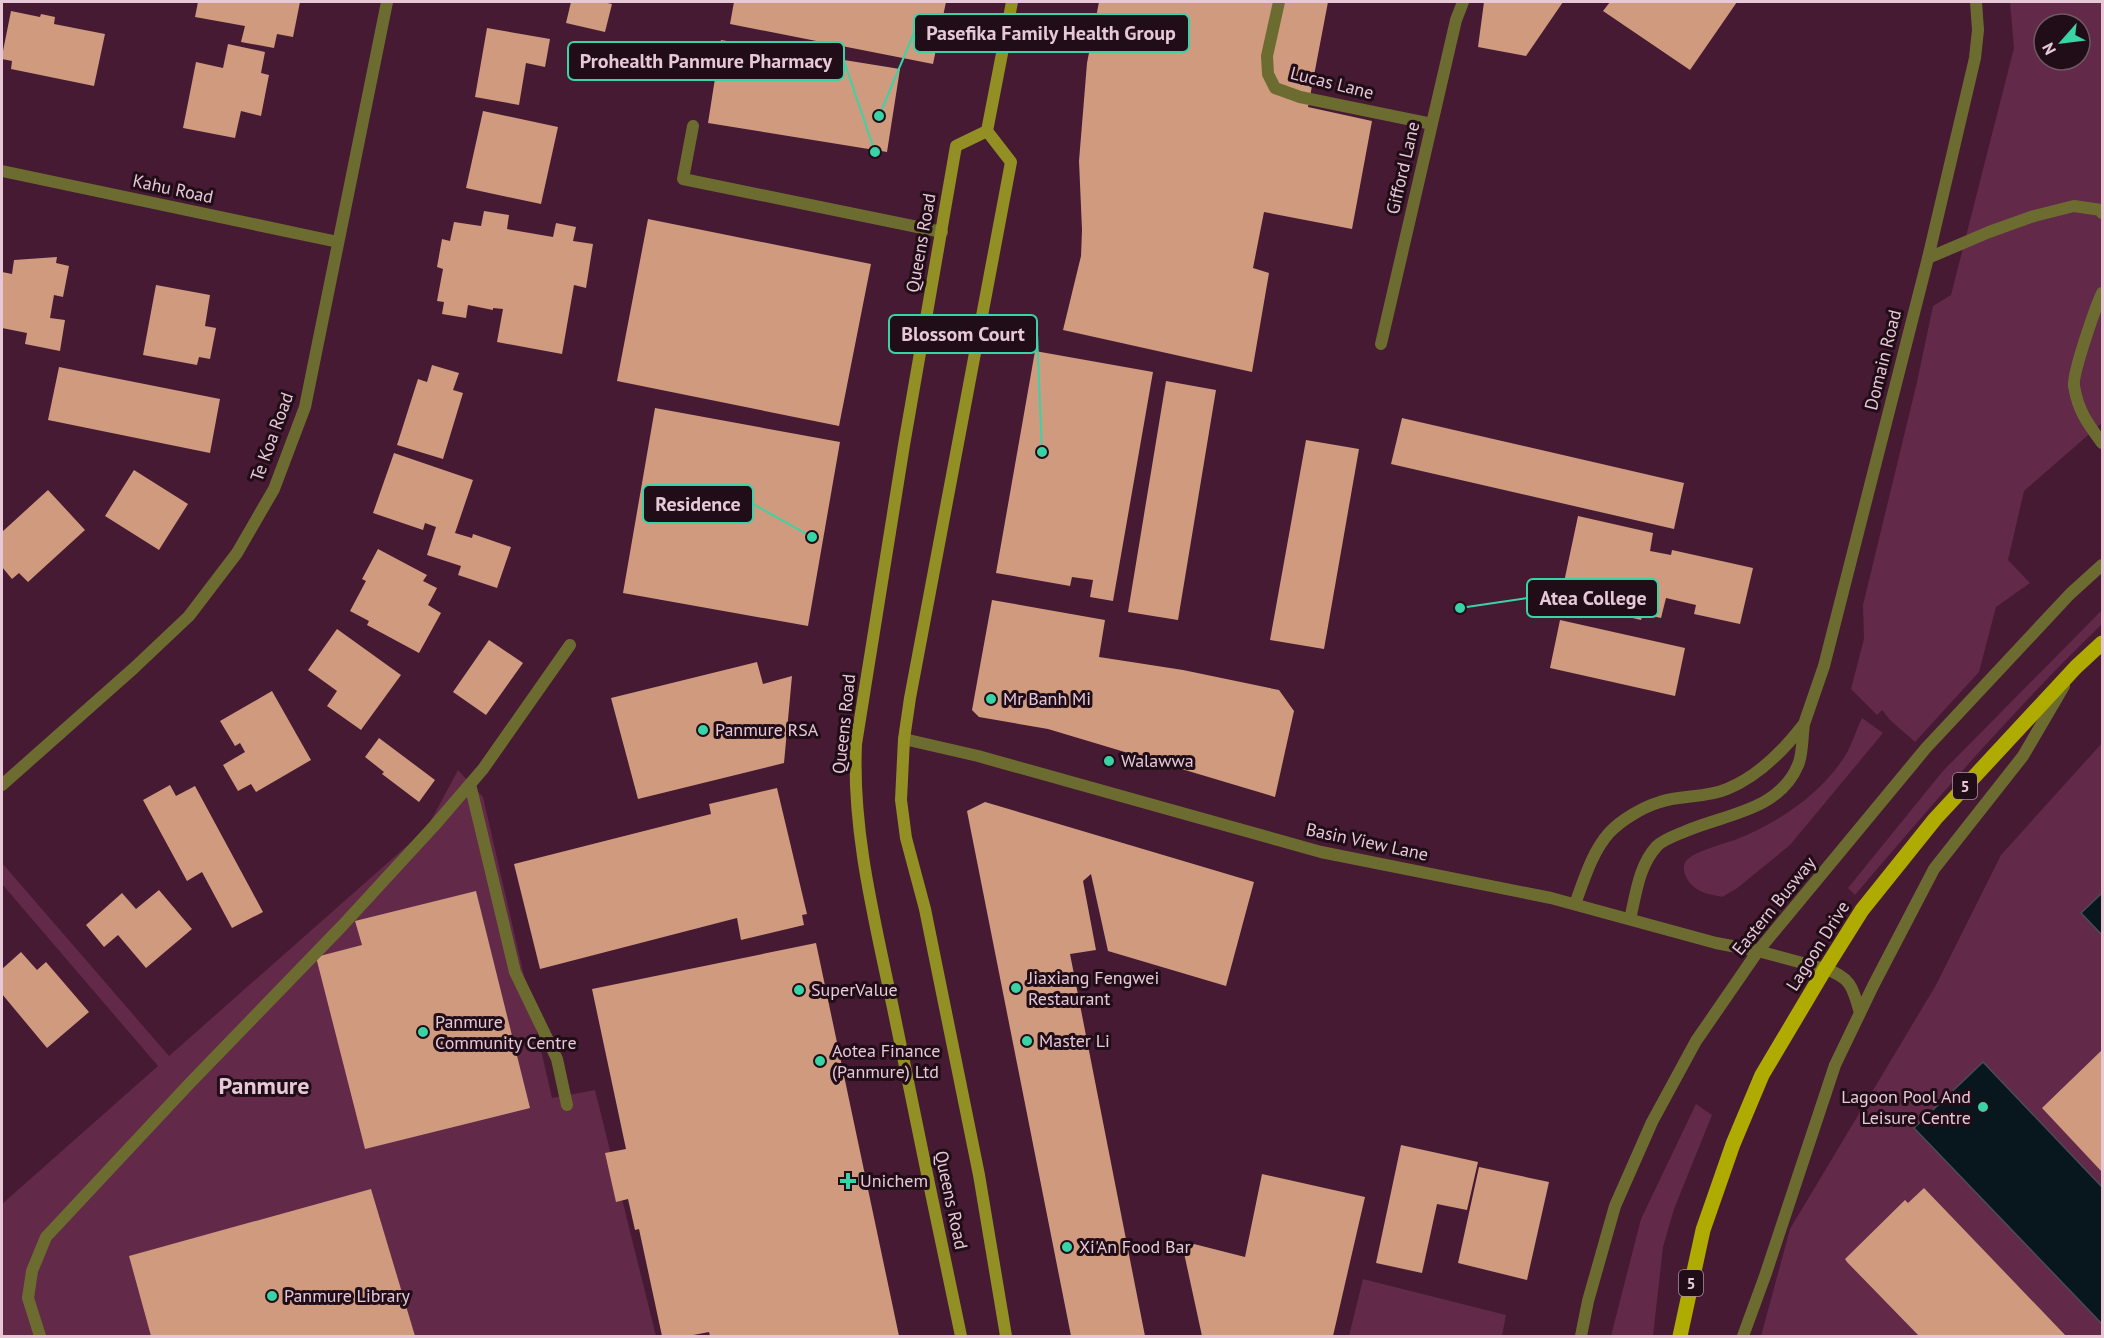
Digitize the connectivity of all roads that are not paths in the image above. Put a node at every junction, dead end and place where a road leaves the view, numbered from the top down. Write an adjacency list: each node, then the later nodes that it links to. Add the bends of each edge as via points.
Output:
1 (387, 2): 12 (street, Te Koa Road)
2 (1012, 2): 8 (street)
3 (1279, 2): 6 (street, Lucas Lane, via 1267,56 1268,74 1275,88 1300,97)
4 (1463, 2): 6 (street, Gifford Lane)
5 (1978, 2): 13 (street, Domain Road, via 1975,58)
6 (1432, 124): 15 (street, Gifford Lane)
7 (693, 126): 11 (street, via 683,179)
8 (987, 131): 11 (street, Queens Road, via 956,146); 22 (street, Queens Road, via 1011,162)
9 (2, 171): 12 (street, Kahu Road)
10 (2103, 213): 13 (street, via 2074,206 2034,216)
11 (942, 232): 32 (street, Queens Road, via 904,445 855,767 856,811 876,925)
12 (338, 242): 24 (street, Te Koa Road, via 305,407 274,489 237,553 189,616)
13 (1928, 258): 21 (street, Domain Road, via 1824,666)
14 (2103, 292): 16 (street, via 2074,383 2084,420)
15 (1381, 344)
16 (2103, 443)
17 (2103, 565): 27 (street, Eastern Busway, via 2070,594 1926,748)
18 (2103, 643): 20 (main road, Lagoon Drive / 5)
19 (570, 645): 23 (street)
20 (2076, 667): 28 (main road, Lagoon Drive / 5, via 1935,819 1862,910); 29 (street, via 2024,756 1934,869)
21 (1804, 724): 25 (street, Domain Road, via 1782,752 1728,789 1660,802 1631,816 1608,834 1593,856); 26 (street, Domain Road, via 1798,765 1784,788 1747,812 1700,825 1659,843 1639,880)
22 (904, 739): 25 (street, Basin View Lane, via 1321,852); 33 (street, Queens Road, via 901,800 906,838 925,909 979,1175)
23 (470, 784): 30 (street, via 515,972 557,1059); 31 (street, via 342,926 46,1237 32,1271 28,1298)
24 (2, 785)
25 (1575, 903): 26 (street, Basin View Lane)
26 (1630, 919): 27 (street, Basin View Lane)
27 (1758, 951): 28 (street, Basin View Lane); 34 (street, Eastern Busway, via 1696,1041 1652,1122 1615,1206)
28 (1825, 969): 29 (street, Basin View Lane, via 1842,974 1851,986); 35 (main road, Lagoon Drive / 5, via 1762,1075 1732,1144 1703,1230)
29 (1860, 1013): 36 (street, via 1835,1065)
30 (567, 1105)
31 (39, 1336)
32 (961, 1336)
33 (1006, 1336)
34 (1581, 1336)
35 (1680, 1336)
36 (1743, 1336)

